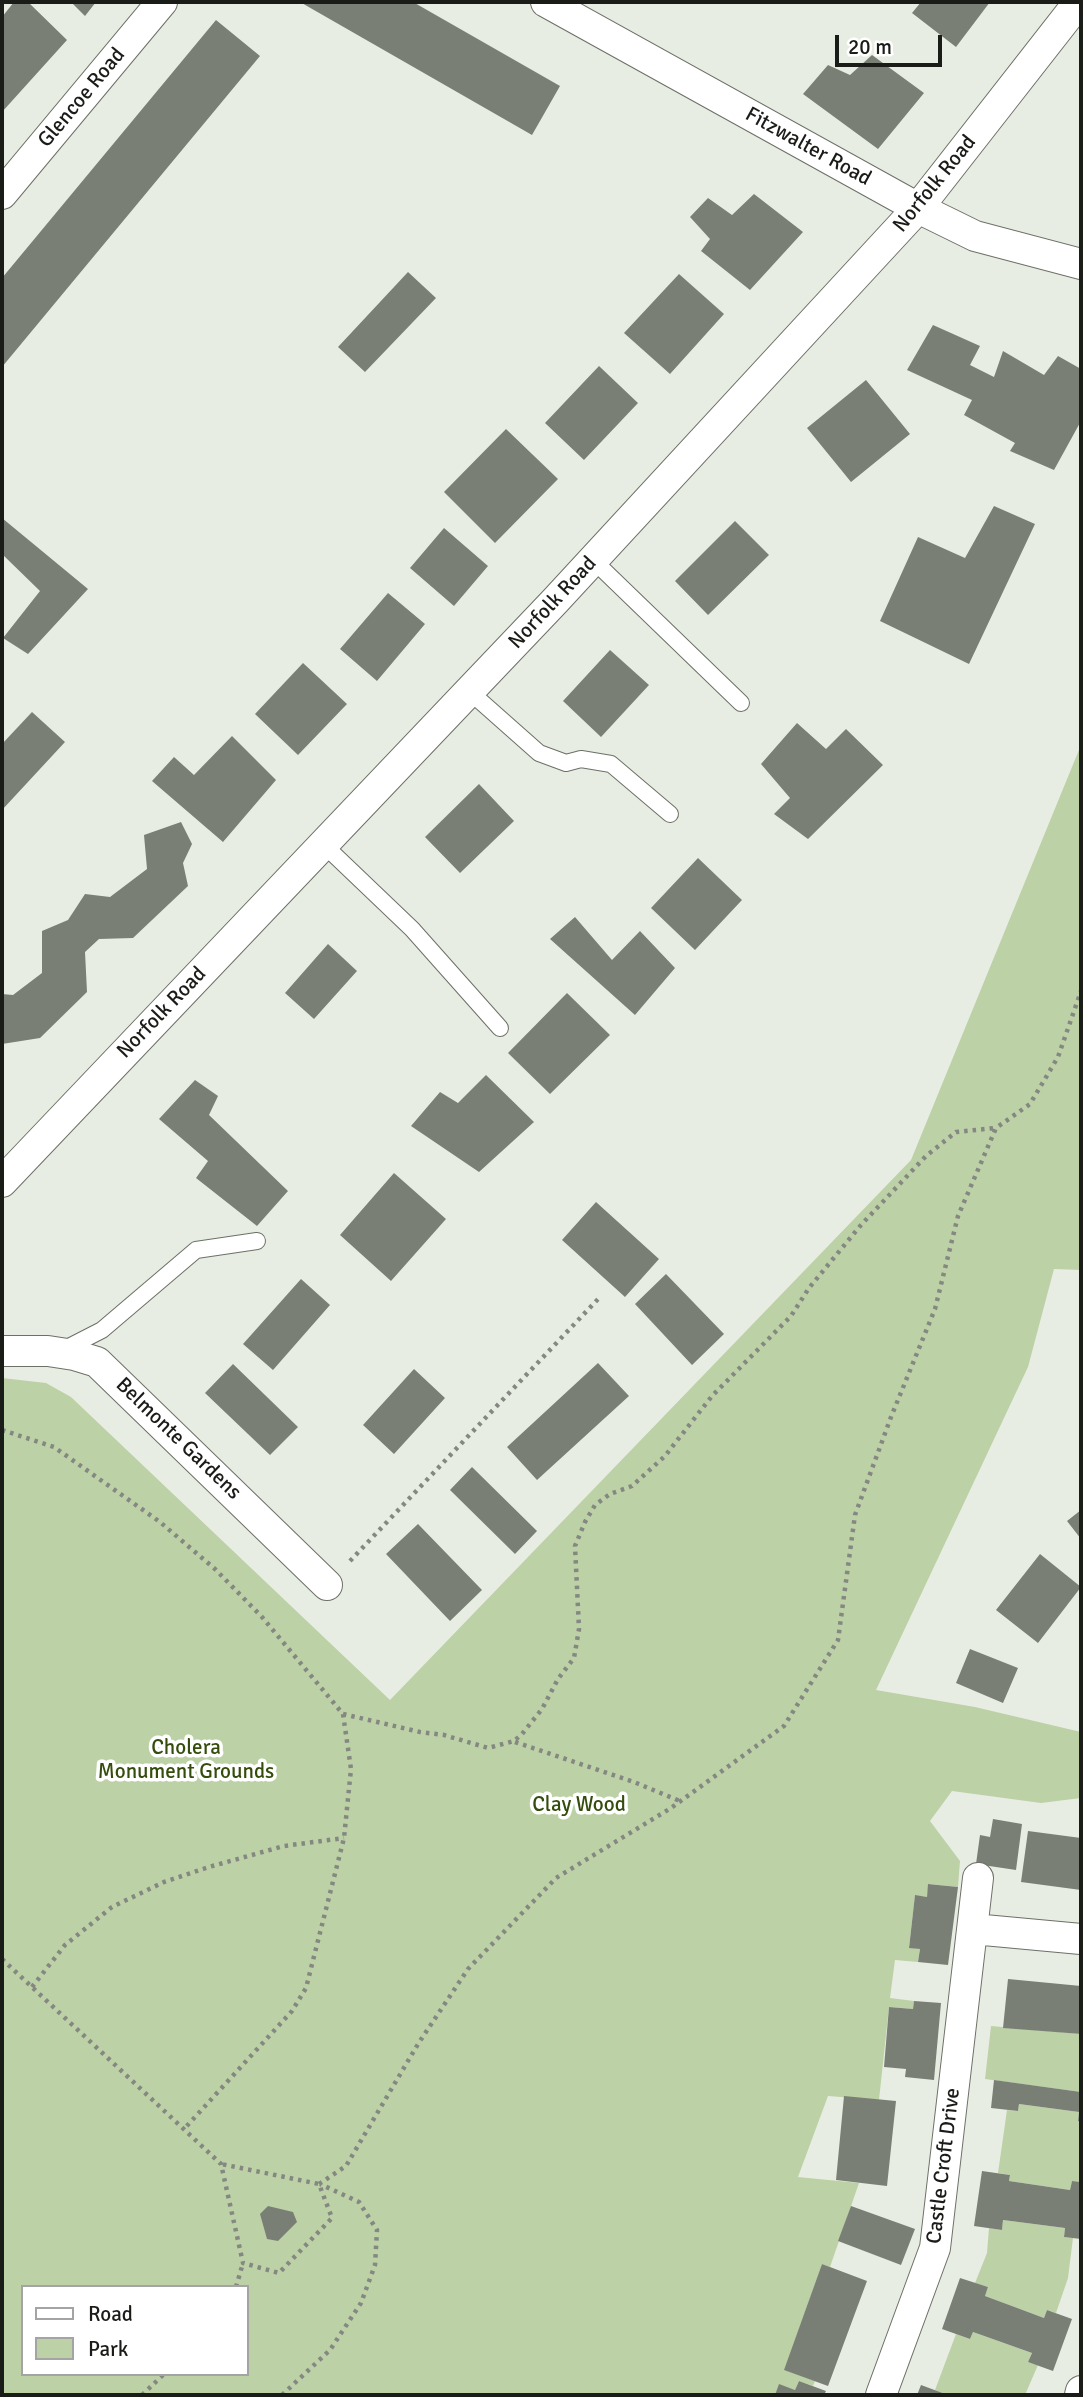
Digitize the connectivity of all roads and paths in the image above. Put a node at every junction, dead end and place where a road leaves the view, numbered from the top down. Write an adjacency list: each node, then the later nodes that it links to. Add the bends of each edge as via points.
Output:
1 (162, 2): 4 (street, Glencoe Road)
2 (546, 2): 5 (street, Fitzwalter Road)
3 (1079, 2): 5 (street, Norfolk Road)
4 (2, 194)
5 (918, 208): 6 (street, Fitzwalter Road, via 975,236); 7 (street, Norfolk Road)
6 (1081, 264)
7 (593, 560): 8 (street, Norfolk Road); 9 (lane)
8 (469, 691): 10 (lane, via 539,753 566,763 582,759 611,764); 11 (street, Norfolk Road)
9 (741, 703)
10 (670, 814)
11 (323, 844): 13 (lane, via 412,929); 15 (street, Norfolk Road)
12 (1081, 991): 14 (path, via 1058,1057 1030,1104)
13 (500, 1028)
14 (996, 1128): 23 (path, via 956,1132 926,1156 861,1225 791,1315 712,1396 665,1456 632,1486 596,1505 575,1546 579,1629 574,1658 542,1709); 24 (path, via 958,1216 935,1309 855,1516 838,1640 784,1726)
15 (2, 1182)
16 (257, 1241): 19 (lane, via 196,1250 102,1330)
17 (600, 1297): 21 (path)
18 (2, 1350): 19 (street, Belmonte Gardens)
19 (59, 1353): 21 (street, Belmonte Gardens, via 97,1362)
20 (2, 1430): 22 (path, via 54,1447 160,1522 262,1617)
21 (327, 1585)
22 (342, 1714): 23 (path, via 488,1748); 25 (path, via 351,1769)
23 (514, 1741): 24 (path)
24 (680, 1801): 33 (path, via 556,1878 468,1969 346,2166)
25 (344, 1838): 30 (path, via 284,1846 164,1882 112,1907 65,1945); 31 (path, via 306,1988 292,2011)
26 (978, 1878): 27 (street, Castle Croft Drive)
27 (974, 1928): 28 (street); 39 (street, Castle Croft Drive, via 935,2248)
28 (1081, 1939)
29 (2, 1959): 30 (path)
30 (32, 1987): 31 (path)
31 (185, 2128): 32 (path)
32 (221, 2164): 33 (path); 34 (path)
33 (319, 2184): 34 (path, via 332,2218 279,2273); 38 (path, via 359,2202 377,2230 375,2265 361,2303 330,2350)
34 (243, 2263): 35 (path)
35 (237, 2285)
36 (162, 2376): 37 (path)
37 (142, 2395)
38 (282, 2395)
39 (881, 2395)

